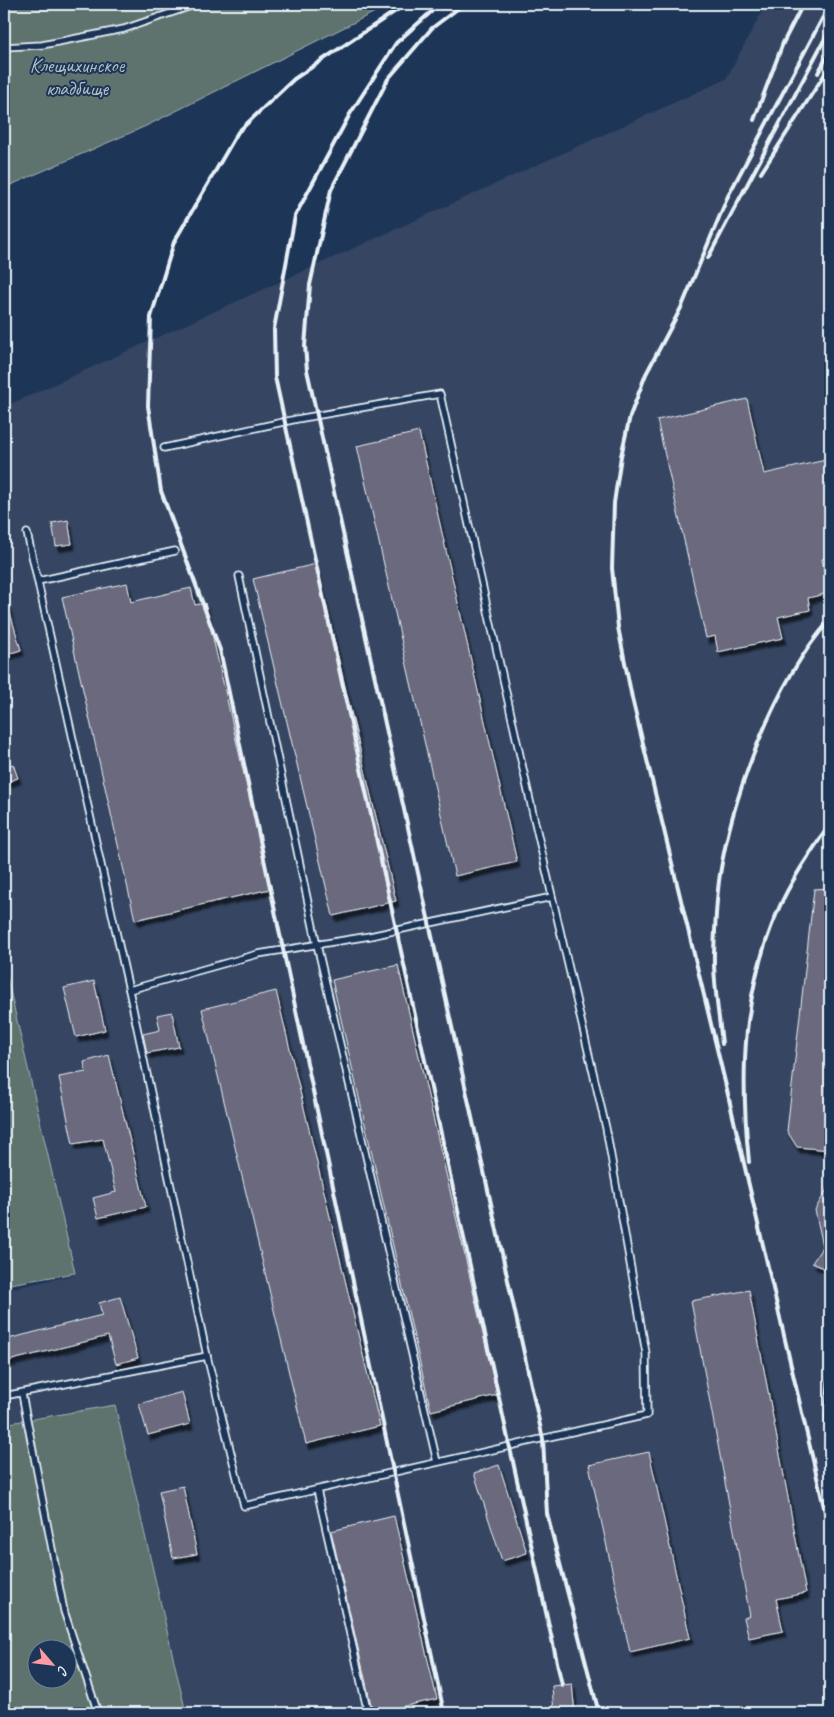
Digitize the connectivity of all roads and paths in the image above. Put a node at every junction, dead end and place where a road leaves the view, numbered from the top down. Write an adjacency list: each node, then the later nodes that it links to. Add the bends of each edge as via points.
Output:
1 (197, 4): 2 (lane, via 124,29 42,45)
2 (4, 47)
3 (164, 448): 8 (lane, via 297,419 440,394)
4 (27, 533): 7 (lane)
5 (175, 551): 7 (lane)
6 (239, 576): 9 (lane)
7 (38, 581): 10 (lane)
8 (552, 897): 9 (lane); 14 (lane, via 606,1128 646,1353 647,1415)
9 (317, 945): 10 (lane, via 258,954); 14 (lane)
10 (129, 990): 11 (lane)
11 (207, 1356): 12 (lane); 15 (lane, via 244,1506)
12 (22, 1394): 13 (lane); 16 (lane, via 64,1611)
13 (4, 1396)
14 (437, 1462): 15 (lane)
15 (317, 1490): 17 (lane)
16 (98, 1713)
17 (368, 1713)

